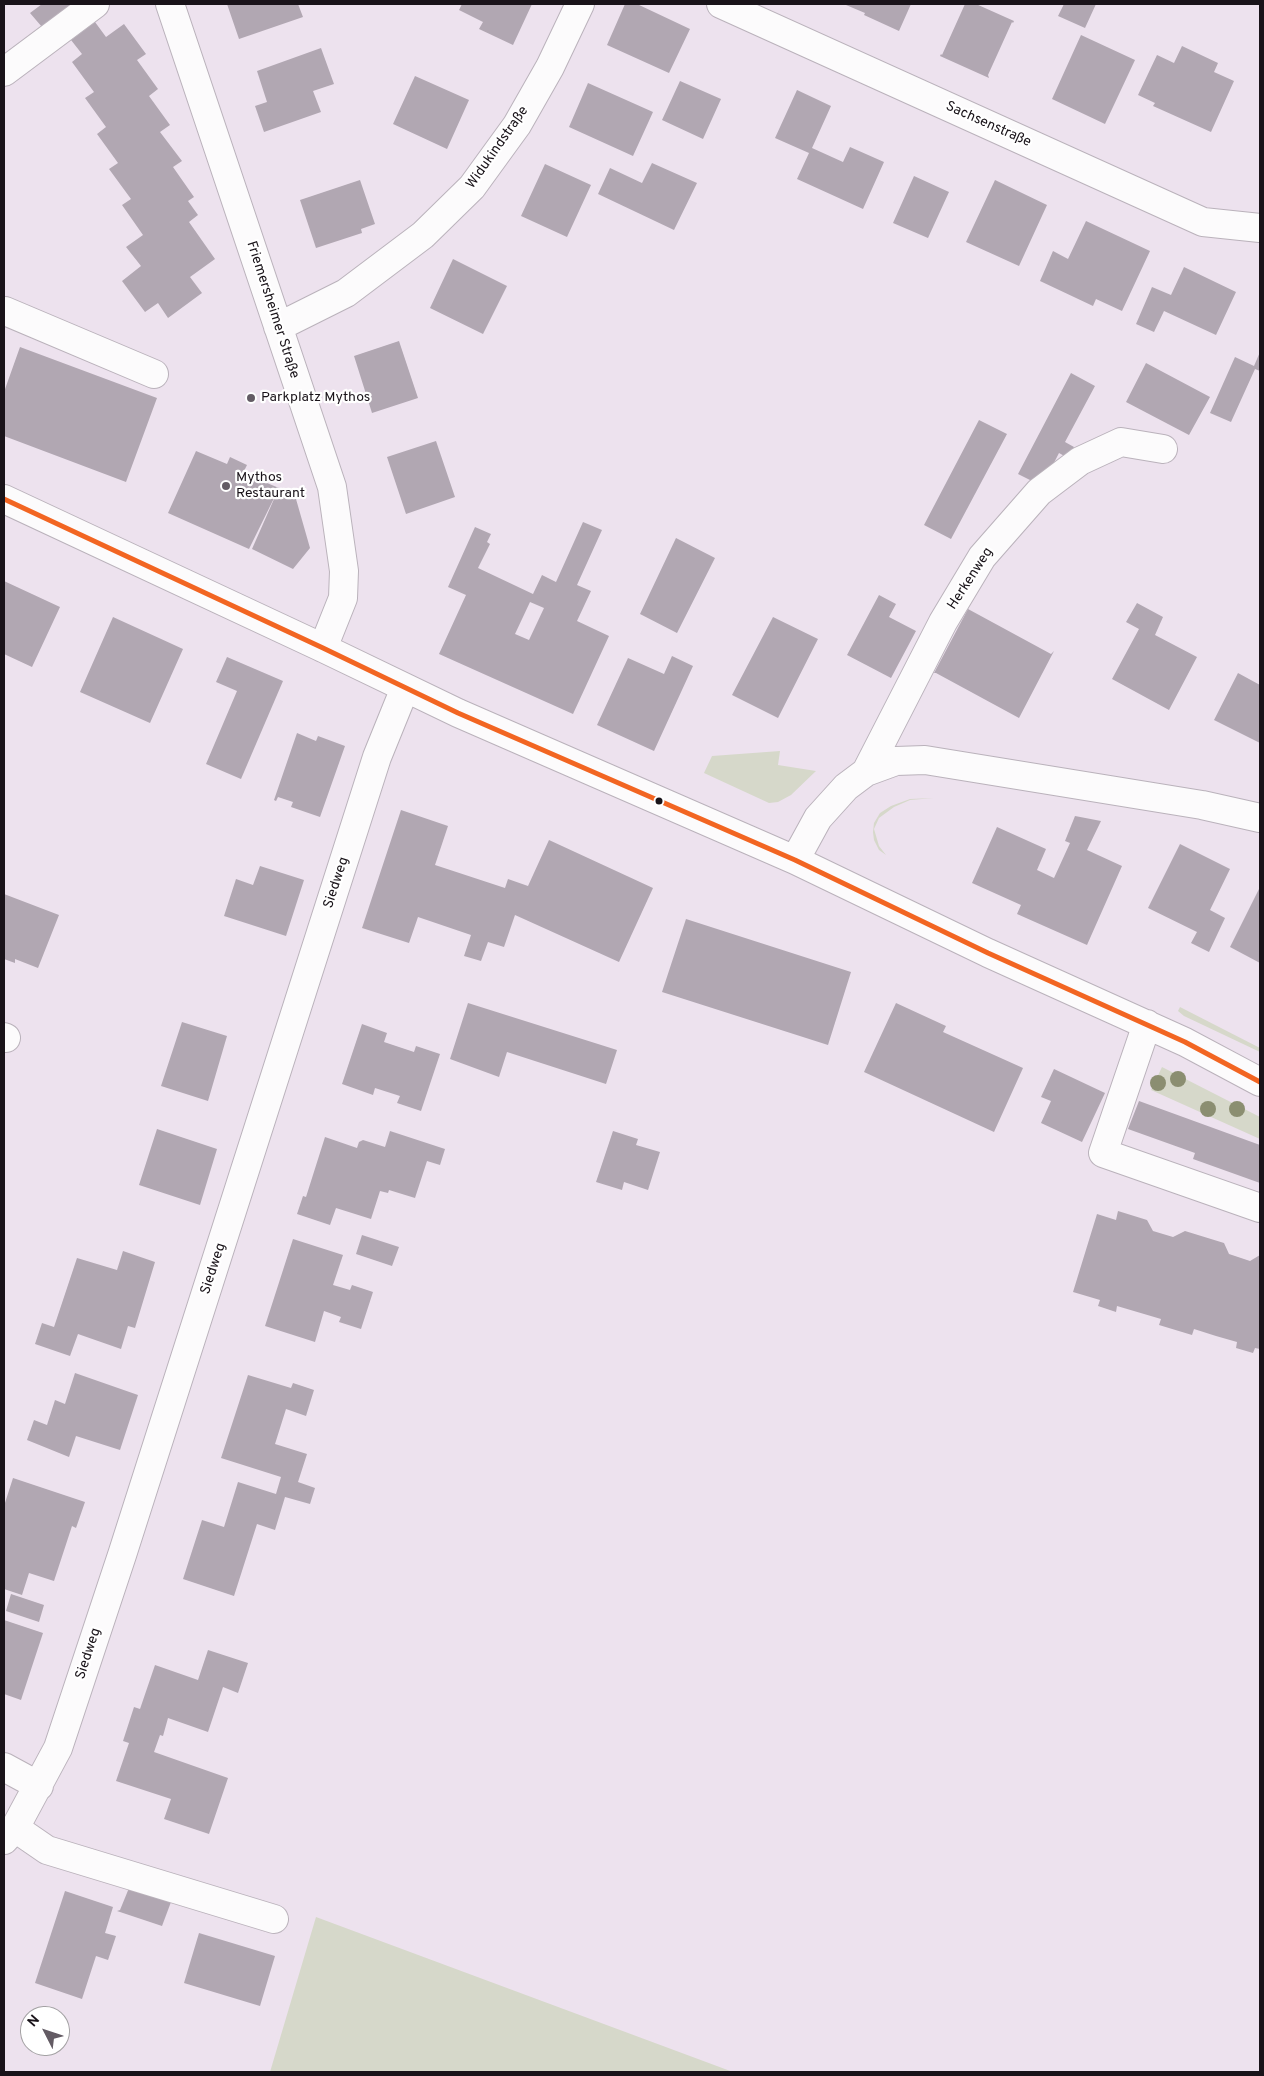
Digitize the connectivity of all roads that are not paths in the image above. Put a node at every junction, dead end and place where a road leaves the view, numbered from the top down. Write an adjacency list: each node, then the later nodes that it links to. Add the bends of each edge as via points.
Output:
1 (95, 4): 5 (street)
2 (170, 4): 8 (street, Friemersheimer Straße)
3 (580, 4): 8 (street, Widukindstraße, via 517,125 472,187 423,235 346,293)
4 (721, 4): 6 (street, Sachsenstraße, via 1203,222)
5 (4, 72)
6 (1260, 228)
7 (4, 312): 9 (street)
8 (278, 327): 12 (street, Friemersheimer Straße, via 332,487 344,571 343,598)
9 (154, 374)
10 (1163, 449): 14 (street, Herkenweg, via 1121,442 1080,461 1039,492 982,557 943,622)
11 (4, 499): 12 (street)
12 (323, 648): 13 (street)
13 (405, 688): 16 (street); 21 (street, Siedweg, via 377,757 62,1739)
14 (866, 772): 15 (street, Herkenweg, via 896,762 925,760); 16 (street, Herkenweg, via 846,787 818,818)
15 (1260, 818)
16 (795, 860): 17 (street, via 988,953)
17 (1147, 1024): 18 (street); 19 (street, via 1103,1153)
18 (1260, 1082)
19 (1260, 1208)
20 (4, 1768): 21 (street)
21 (39, 1786): 22 (street, Siedweg)
22 (9, 1834): 23 (street, via 47,1850)
23 (274, 1919)

